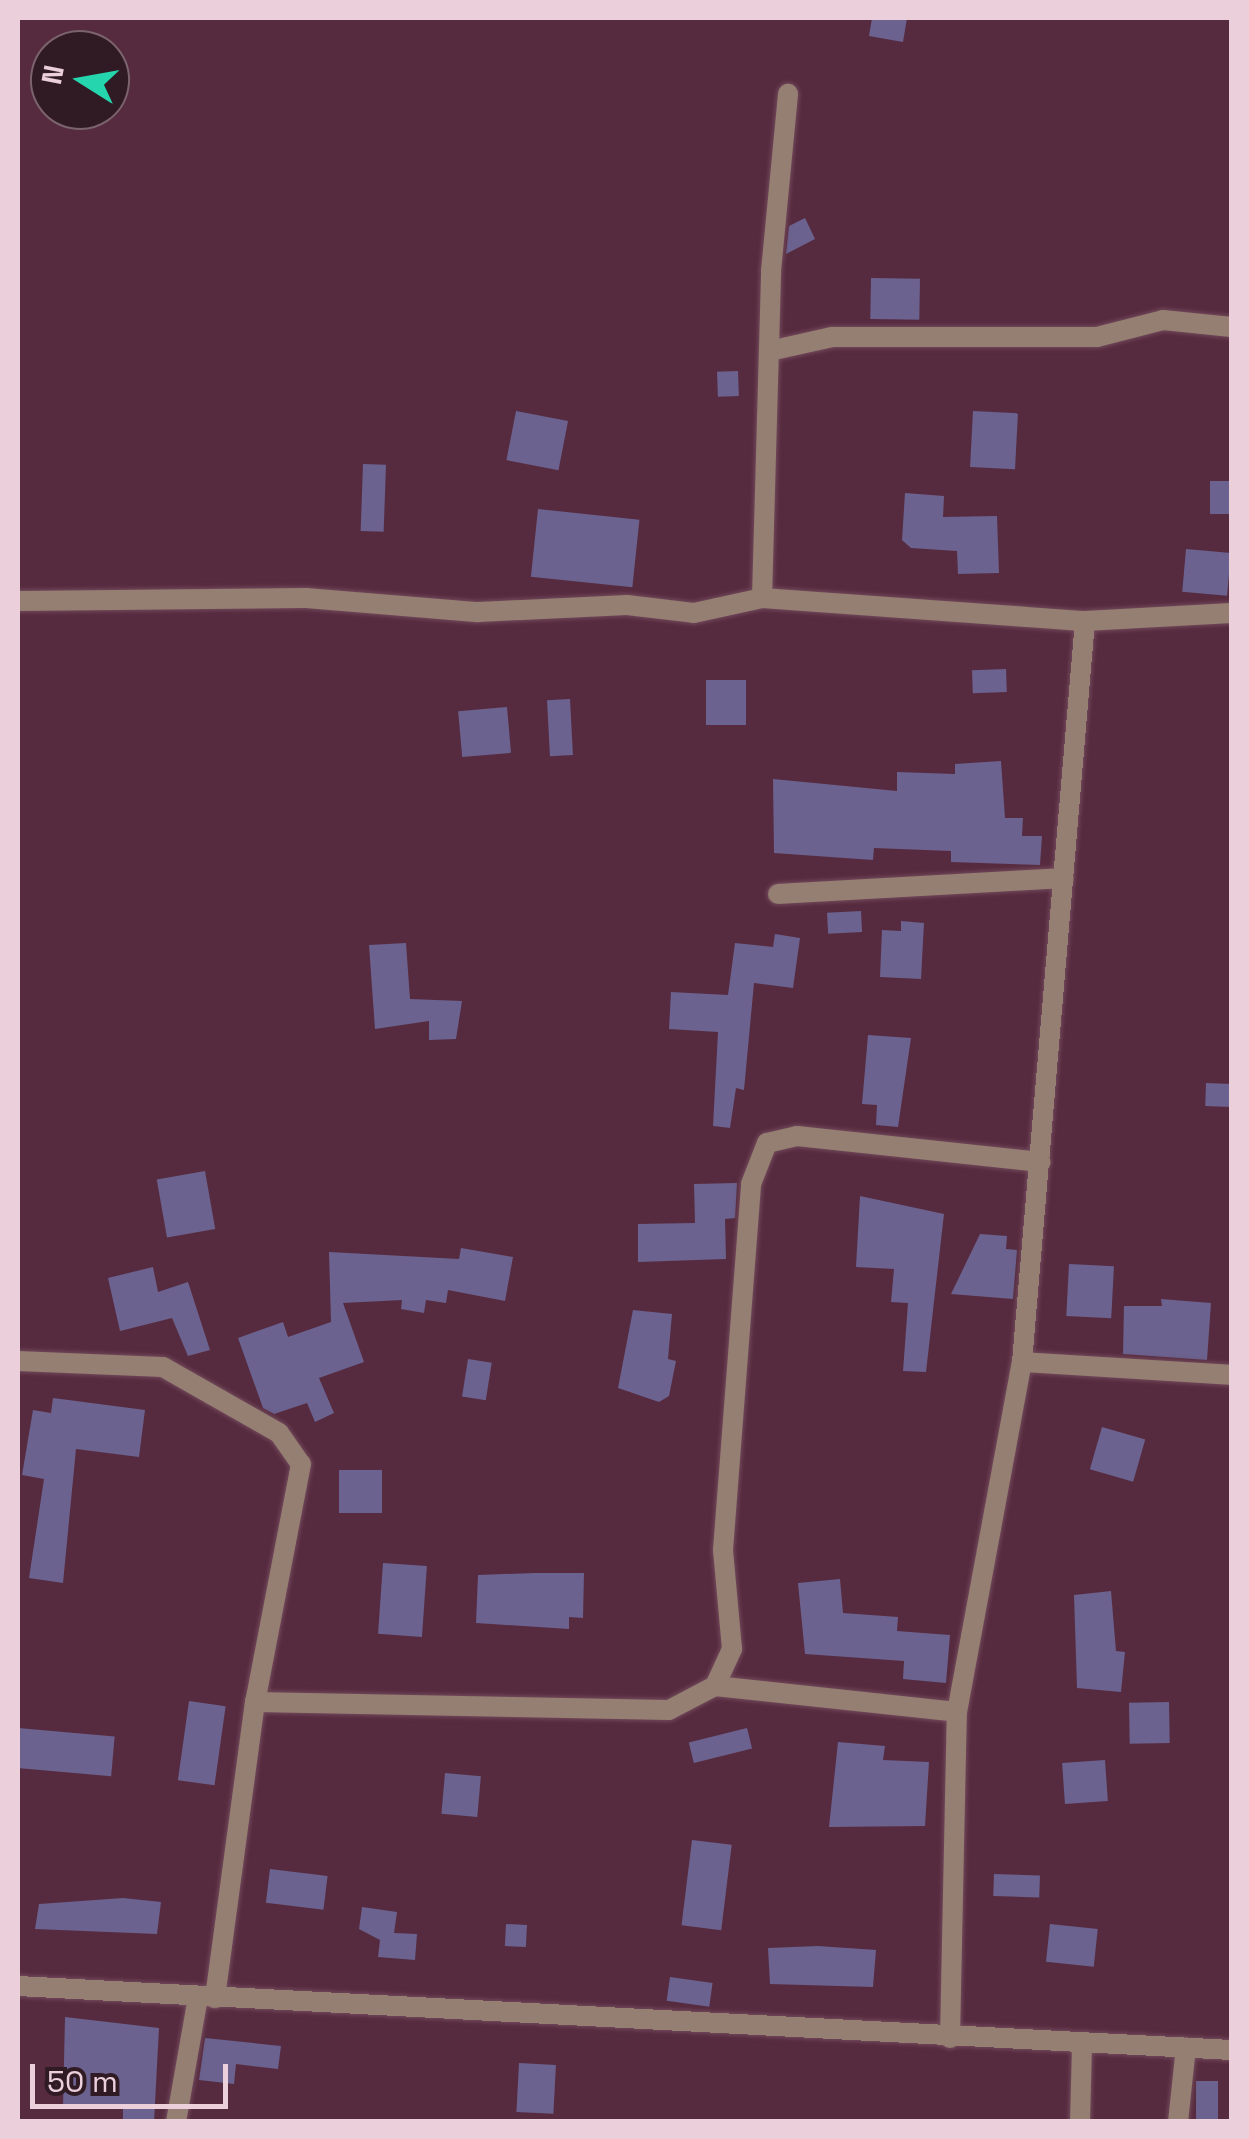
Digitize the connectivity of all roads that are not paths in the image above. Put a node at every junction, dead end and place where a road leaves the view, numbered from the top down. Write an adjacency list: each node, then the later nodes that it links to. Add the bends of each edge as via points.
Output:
1 (788, 94): 3 (street, via 771,271)
2 (1232, 327): 3 (street, via 1163,320 1097,337 832,336)
3 (774, 350): 4 (street)
4 (762, 598): 5 (street, via 694,613 628,605 478,612 306,598); 7 (street)
5 (18, 600)
6 (1232, 613): 7 (street)
7 (1084, 620): 8 (street)
8 (1064, 878): 9 (street); 10 (street)
9 (778, 894)
10 (1041, 1162): 12 (street); 14 (street, via 797,1136 767,1144 751,1184 723,1550 732,1649)
11 (18, 1361): 15 (street, via 163,1368 279,1433 290,1448 301,1464)
12 (1022, 1362): 13 (street); 16 (street)
13 (1232, 1375)
14 (715, 1686): 15 (street, via 669,1710); 16 (street)
15 (255, 1702): 18 (street)
16 (958, 1712): 19 (street)
17 (18, 1986): 18 (street)
18 (207, 1997): 19 (street); 23 (street)
19 (950, 2038): 20 (street)
20 (1082, 2045): 21 (street); 24 (street)
21 (1186, 2047): 22 (street); 25 (street)
22 (1232, 2050)
23 (176, 2122)
24 (1080, 2122)
25 (1178, 2122)

